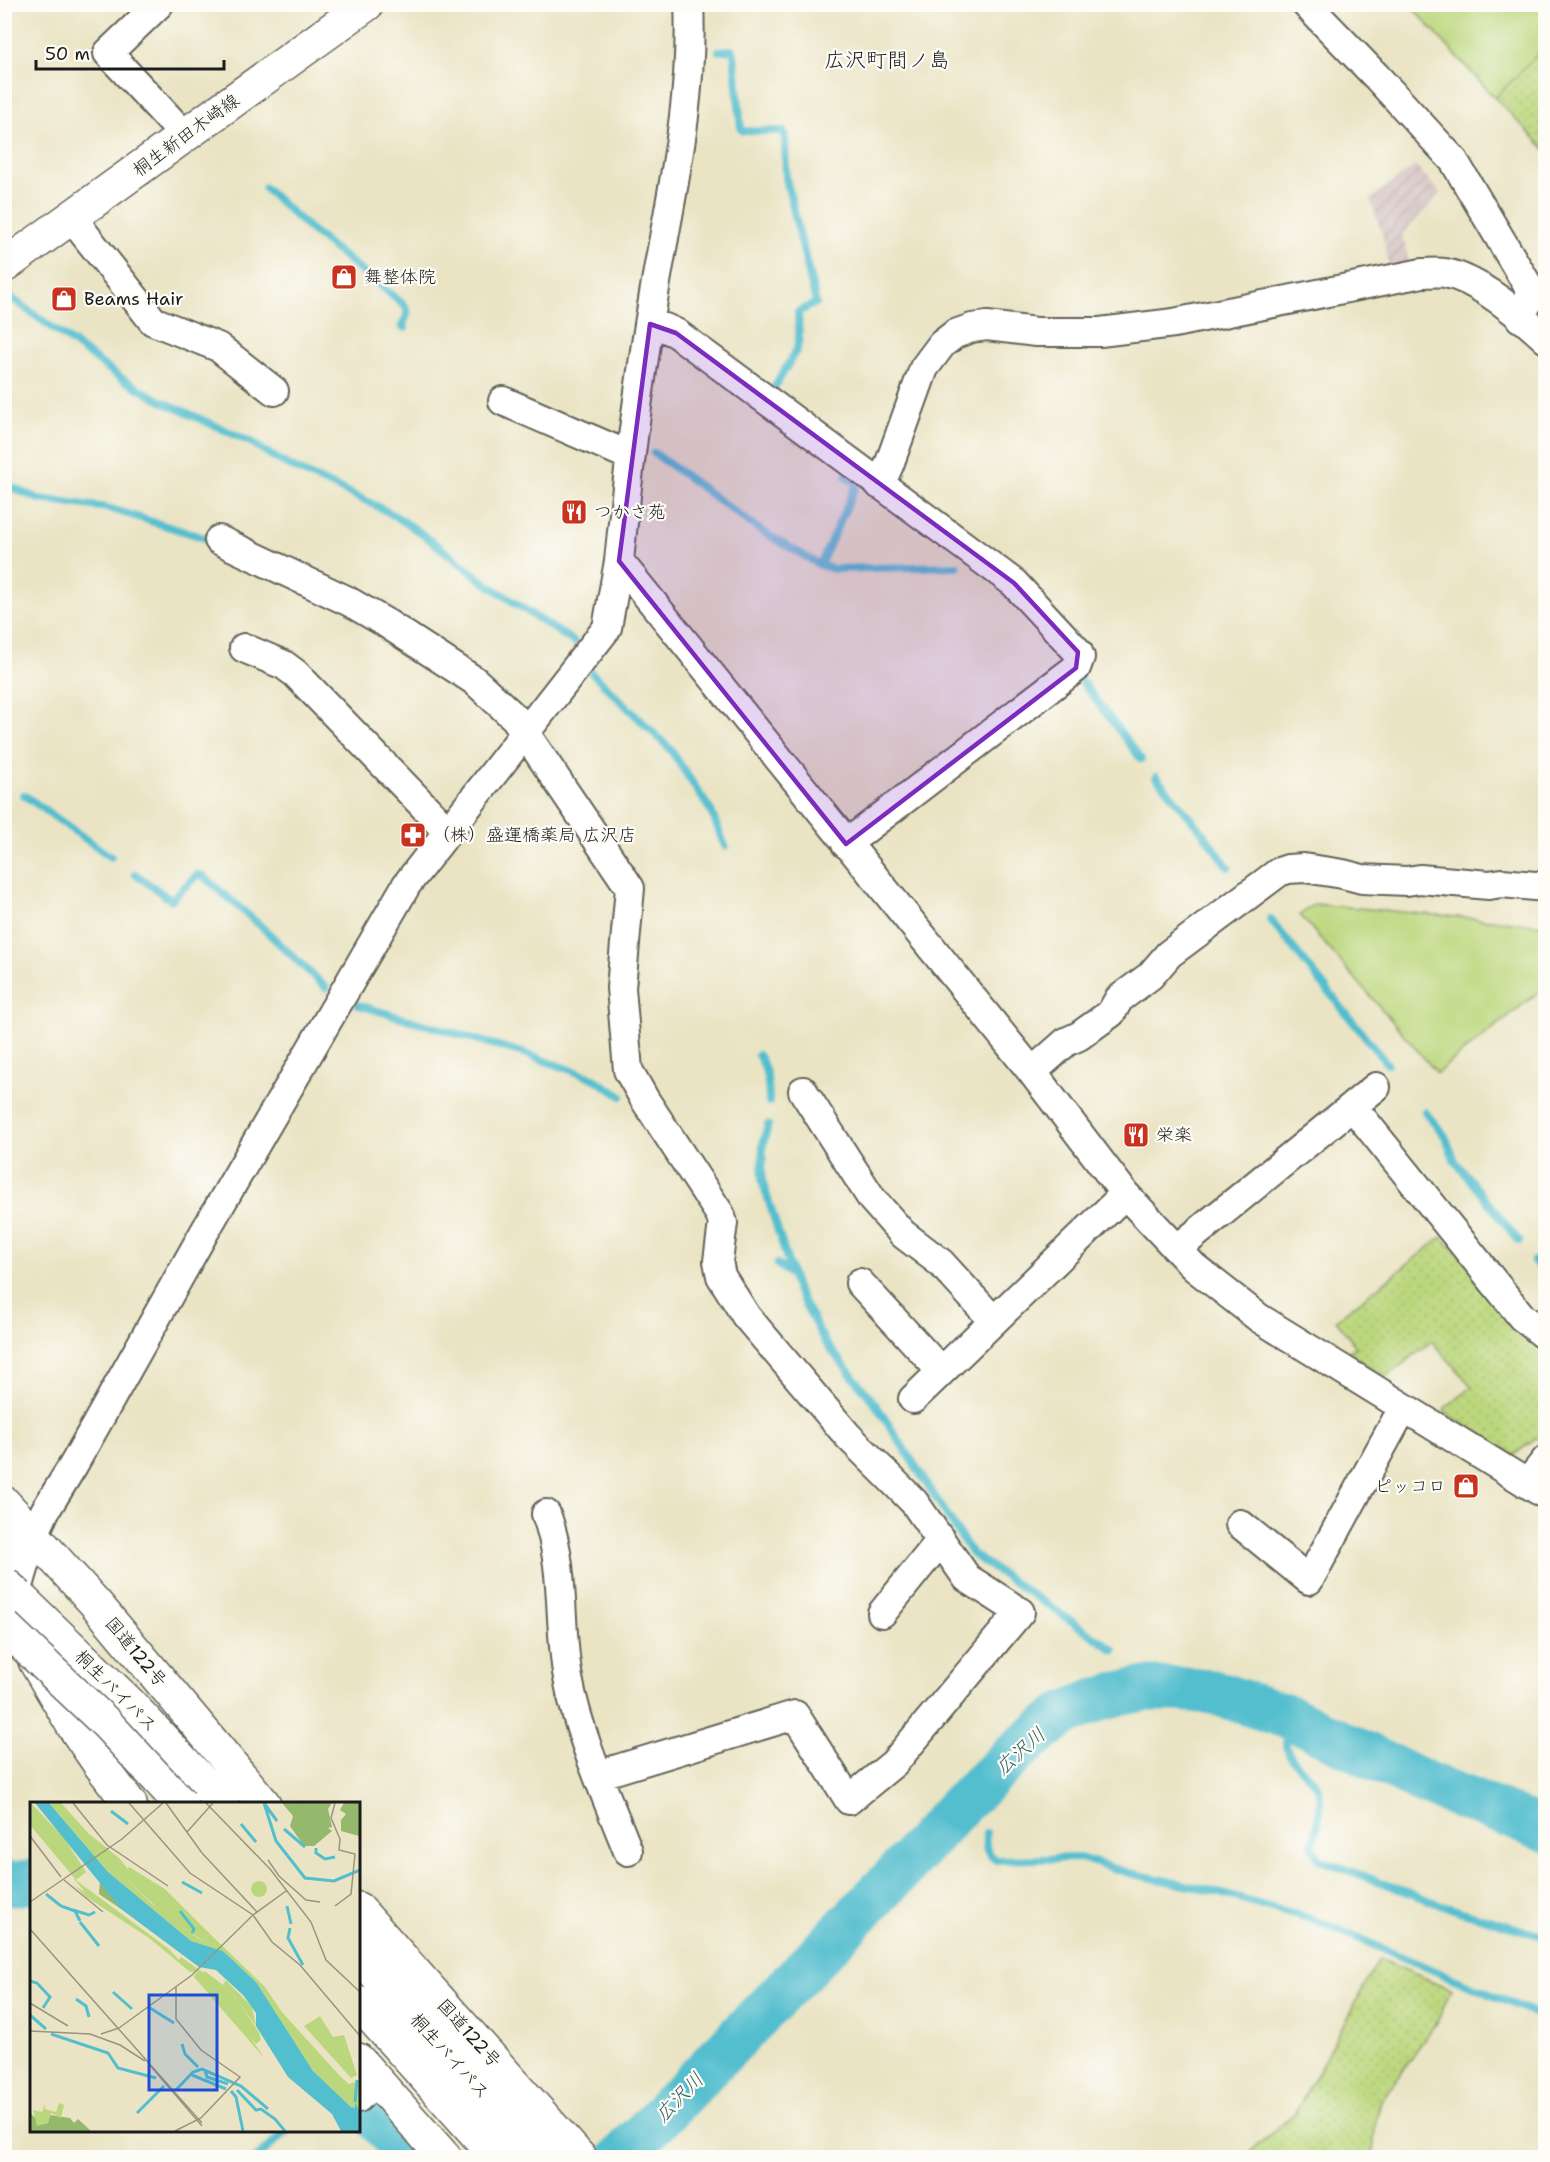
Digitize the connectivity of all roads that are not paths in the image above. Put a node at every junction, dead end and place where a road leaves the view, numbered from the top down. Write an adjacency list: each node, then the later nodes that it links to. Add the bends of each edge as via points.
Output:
1 (159, 4): 5 (street, via 108,53)
2 (689, 4): 9 (street, via 690,69 685,112)
3 (1306, 4): 8 (street, via 1454,161 1530,289)
4 (351, 9): 5 (main road, 桐生新田木崎線)
5 (186, 135): 6 (main road, 桐生新田木崎線)
6 (71, 217): 7 (main road, 桐生新田木崎線); 11 (street, via 153,321 218,347)
7 (4, 266)
8 (1520, 318): 10 (street); 14 (street, via 1466,279 1443,272 1174,323 1101,332 972,328 942,344 924,368)
9 (650, 324): 13 (street); 14 (street, via 676,333)
10 (1545, 339)
11 (274, 391)
12 (503, 401): 13 (street)
13 (630, 456): 16 (street)
14 (880, 485): 20 (street, via 1014,583 1076,647 1080,657 1076,668)
15 (219, 540): 18 (street, via 348,601 394,628 475,681 515,717)
16 (619, 561): 18 (street, via 607,628); 20 (street)
17 (244, 648): 19 (street, via 296,674)
18 (525, 732): 19 (street); 40 (street, via 630,888 621,988 628,1070 720,1214 721,1275 753,1325 848,1436 914,1502)
19 (448, 831): 39 (street, via 407,884 204,1231 74,1464 45,1511)
20 (846, 844): 22 (street)
21 (1545, 887): 22 (street, via 1362,879 1304,868 1279,872 1169,954 1150,976 1119,999 1111,1012 1066,1042)
22 (1032, 1072): 26 (street)
23 (1376, 1087): 25 (street)
24 (803, 1091): 29 (street, via 872,1198 903,1234 941,1263)
25 (1353, 1107): 27 (street); 30 (street, via 1522,1317)
26 (1125, 1194): 27 (street); 29 (street)
27 (1177, 1249): 33 (street, via 1259,1318)
28 (860, 1283): 31 (street)
29 (993, 1320): 31 (street)
30 (1545, 1336)
31 (941, 1371): 32 (street)
32 (913, 1399)
33 (1403, 1408): 35 (street); 38 (street, via 1309,1580)
34 (1545, 1460): 35 (street)
35 (1536, 1489)
36 (4, 1503): 39 (main road, 国道122号)
37 (546, 1514): 43 (street, via 560,1574 568,1677)
38 (1240, 1524)
39 (19, 1539): 41 (main road); 47 (main road, 国道122号, via 96,1604)
40 (941, 1540): 42 (street); 43 (street, via 967,1578 1020,1612 894,1763 849,1800 795,1715)
41 (7, 1608): 44 (main road, 桐生バイパス, via 129,1703); 45 (main road, via 62,1707); 46 (main road, 桐生バイパス, bridge, via 91,1708)
42 (882, 1613)
43 (598, 1775): 48 (street)
44 (221, 1801)
45 (129, 1802)
46 (180, 1802)
47 (263, 1802)
48 (628, 1851)
49 (360, 1911): 56 (main road, 国道122号)
50 (360, 1956): 55 (main road, 桐生バイパス)
51 (360, 2004): 54 (main road, 桐生バイパス)
52 (365, 2079): 53 (main road)
53 (445, 2157)
54 (498, 2157)
55 (541, 2157)
56 (580, 2157)

